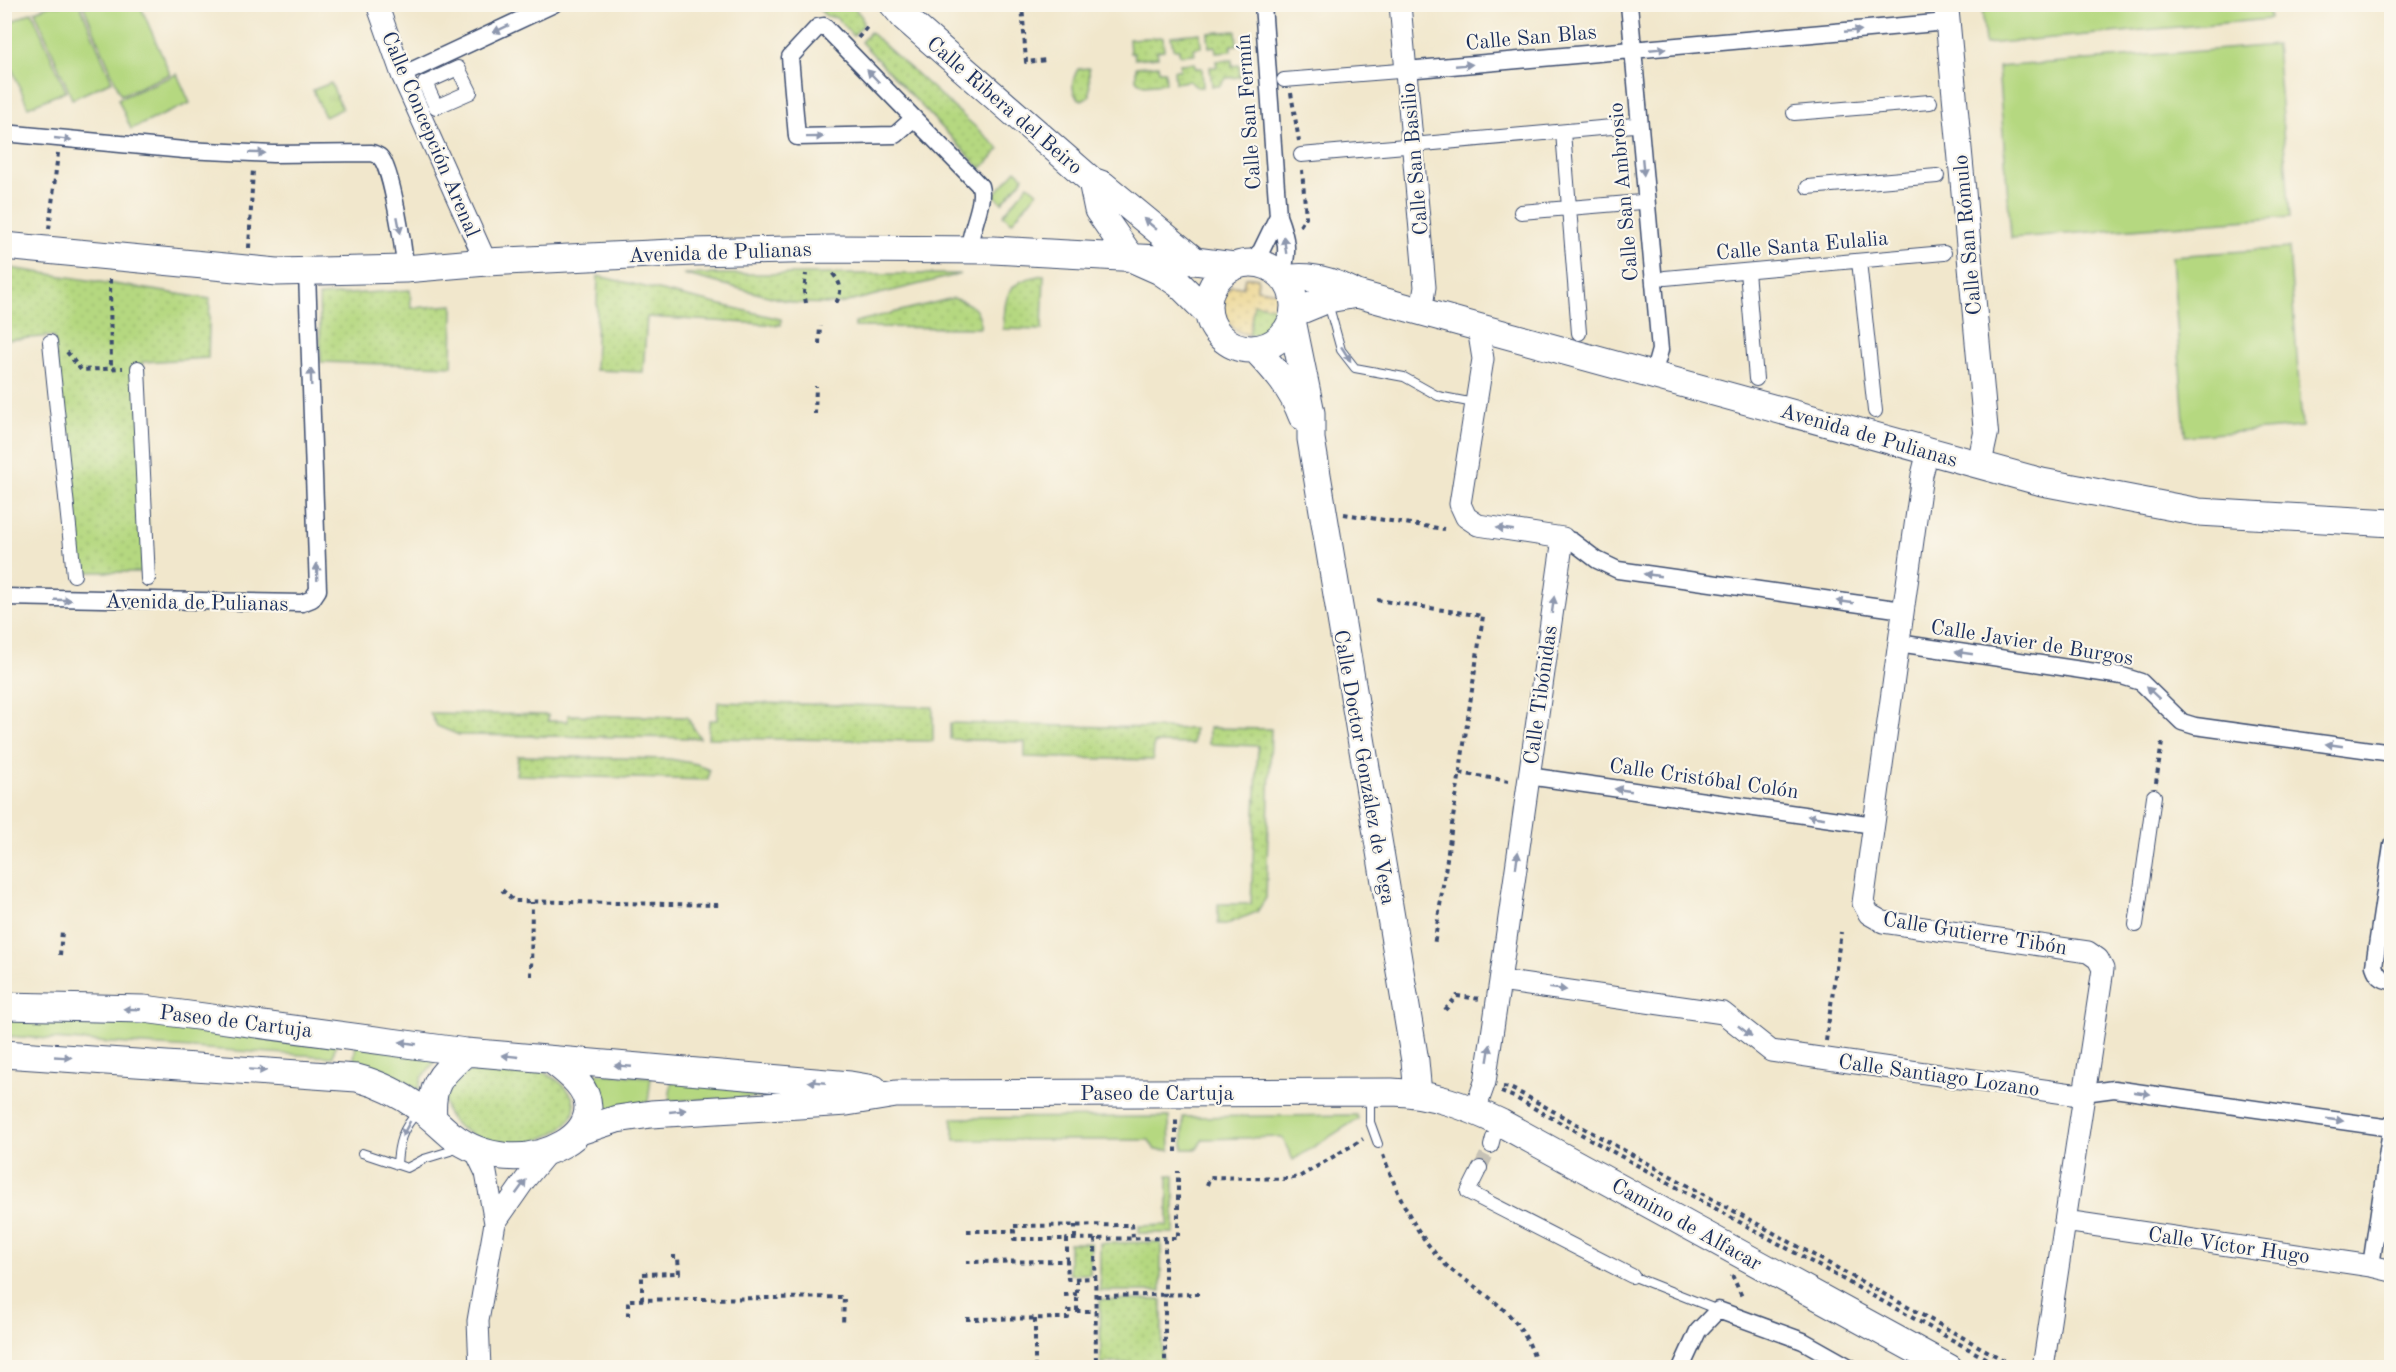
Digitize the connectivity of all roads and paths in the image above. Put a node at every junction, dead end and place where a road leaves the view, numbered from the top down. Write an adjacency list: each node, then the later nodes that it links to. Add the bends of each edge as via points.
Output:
1 (377, 4): 14 (street, Calle Concepción Arenal)
2 (554, 4): 14 (street, one-way to 14)
3 (893, 4): 28 (main road, Calle Ribera del Beiro)
4 (1022, 4): 12 (path, via 1026,62)
5 (1263, 4): 34 (street, Calle San Fermín)
6 (1400, 4): 13 (street, Calle San Basilio)
7 (1629, 4): 11 (street, Calle San Ambrosio)
8 (1947, 13): 11 (street, Calle San Blas, one-way to 8); 78 (main road, Calle San Rómulo, via 1986,433)
9 (867, 27): 10 (path)
10 (855, 41)
11 (1633, 51): 13 (street, Calle San Blas, one-way to 11); 70 (street, Calle San Ambrosio, one-way to 70, via 1660,350)
12 (1047, 60)
13 (1402, 70): 15 (street, Calle San Blas); 58 (street, Calle San Basilio, via 1425,287)
14 (402, 75): 44 (street, Calle Concepción Arenal)
15 (1284, 80)
16 (1930, 102): 17 (street)
17 (1794, 112)
18 (914, 118): 18 (street, one-way to 18, via 824,26 818,27 790,57 796,137 895,135); 38 (street, via 980,186 983,195 970,233)
19 (1634, 125): 20 (street)
20 (1563, 132): 22 (street); 31 (street)
21 (4, 133): 46 (street, one-way to 46, via 184,150 372,153 381,158 388,172)
22 (1423, 144)
23 (1405, 146): 25 (street)
24 (59, 147): 35 (path)
25 (1301, 155)
26 (253, 163): 36 (path)
27 (1937, 176): 29 (street)
28 (1092, 181): 32 (main road, Calle Ribera del Beiro); 42 (main road, Calle Ribera del Beiro, one-way to 28, via 1103,185)
29 (1808, 187)
30 (1641, 202): 31 (street)
31 (1569, 208): 33 (street); 63 (street)
32 (1098, 210): 40 (main road, Calle Ribera del Beiro, via 1093,235); 41 (main road, Calle Ribera del Beiro)
33 (1521, 213)
34 (1278, 216): 45 (street, Calle San Fermín, via 1261,251); 51 (street, Calle San Fermín, one-way to 34, via 1287,260)
35 (49, 229)
36 (250, 241)
37 (4, 246): 48 (main road, Avenida de Pulianas)
38 (969, 249): 40 (main road, Avenida de Pulianas); 44 (main road, Avenida de Pulianas, via 693,252)
39 (1944, 253): 43 (street, Calle Santa Eulalia)
40 (1077, 256): 41 (main road, Avenida de Pulianas)
41 (1133, 259): 42 (main road, Avenida de Pulianas); 59 (main road, Avenida de Pulianas, via 1179,284)
42 (1195, 261): 45 (main road, Avenida de Pulianas)
43 (1859, 261): 47 (street, Calle Santa Eulalia); 74 (street)
44 (486, 262): 46 (main road, Avenida de Pulianas)
45 (1242, 264): 51 (main road, via 1262,264); 59 (main road, via 1218,278 1210,291)
46 (405, 269): 48 (main road, Avenida de Pulianas)
47 (1747, 271): 52 (street, Calle Santa Eulalia); 71 (street)
48 (308, 273): 85 (street, Avenida de Pulianas, one-way to 48, via 302,603 312,599 318,590)
49 (807, 274): 56 (path)
50 (833, 274): 57 (path, via 841,289)
51 (1283, 277): 54 (main road, Avenida de Pulianas, via 1301,275 1341,285); 60 (main road, via 1292,291)
52 (1665, 278)
53 (111, 279): 65 (path, via 111,369 81,369 58,341)
54 (1357, 294): 55 (main road, Avenida de Pulianas); 58 (main road, Avenida de Pulianas)
55 (1328, 299): 60 (main road, Avenida de Pulianas); 73 (lane, one-way to 73, via 1341,350 1355,368 1404,377 1438,396)
56 (806, 303)
57 (836, 303)
58 (1421, 312): 62 (main road, Avenida de Pulianas)
59 (1208, 313): 67 (main road, via 1221,338 1243,349)
60 (1293, 317): 67 (main road, via 1272,345); 76 (main road, Calle Doctor González de Vega, via 1311,413)
61 (820, 326): 66 (path)
62 (1478, 328): 64 (main road, Avenida de Pulianas); 68 (street)
63 (1580, 333)
64 (1507, 335): 68 (street); 70 (main road, Avenida de Pulianas)
65 (50, 342): 83 (street)
66 (819, 344)
67 (1256, 350): 76 (main road, Calle Doctor González de Vega, via 1296,399)
68 (1483, 359): 73 (street)
69 (138, 368): 84 (street, Avenida de Pulianas)
70 (1653, 375): 77 (main road, Avenida de Pulianas)
71 (1756, 379)
72 (816, 386): 75 (path)
73 (1475, 403): 82 (street, one-way to 73, via 1478,525 1466,517 1460,504)
74 (1875, 411)
75 (815, 414)
76 (1311, 440): 117 (main road, Calle Doctor González de Vega)
77 (1928, 451): 78 (main road, Avenida de Pulianas); 87 (street, Calle Gutierre Tibón)
78 (1979, 465): 80 (main road, Avenida de Pulianas, via 2042,482 2199,512)
79 (1343, 514): 81 (path)
80 (2391, 523)
81 (1444, 529)
82 (1563, 538): 87 (street, Calle Javier de Burgos, one-way to 82, via 1618,570); 92 (street, Calle Tibónidas, one-way to 82)
83 (74, 576)
84 (148, 579)
85 (4, 597)
86 (1377, 600): 91 (path, via 1483,616)
87 (1903, 610): 88 (street, Calle Gutierre Tibón)
88 (1898, 643): 90 (street, Calle Javier de Burgos, one-way to 88, via 2195,726 2182,722 2141,682 2122,676); 94 (street, Calle Gutierre Tibón)
89 (2162, 742): 93 (path)
90 (2391, 753)
91 (1460, 773): 92 (path); 102 (path)
92 (1522, 779): 94 (street, Calle Cristóbal Colón, one-way to 92); 105 (street, Calle Tibónidas, one-way to 92)
93 (2154, 796): 99 (street)
94 (1874, 825): 115 (street, Calle Gutierre Tibón, via 1863,903 1869,914 1882,922 2088,952 2098,959 2103,969)
95 (2391, 845): 106 (street, via 2374,966 2377,975)
96 (502, 890): 97 (path, via 514,901)
97 (532, 902): 98 (path); 104 (path)
98 (720, 905)
99 (2136, 925)
100 (62, 931): 103 (path)
101 (1841, 932): 110 (path)
102 (1434, 946)
103 (60, 955)
104 (531, 976)
105 (1500, 981): 115 (street, Calle Santiago Lozano, one-way to 115, via 1723,1013 1771,1051); 119 (street, Calle Tibónidas, one-way to 105, via 1485,1082)
106 (2391, 981)
107 (1484, 999): 109 (path, via 1456,996)
108 (4, 1006): 111 (main road, Paseo de Cartuja, one-way to 108, via 144,1009)
109 (1445, 1010)
110 (1825, 1047)
111 (466, 1052): 113 (main road, Paseo de Cartuja, one-way to 111); 118 (main road, via 442,1074)
112 (4, 1054): 118 (main road, Paseo de Cartuja, one-way to 118, via 350,1077 378,1083)
113 (553, 1061): 116 (main road, Paseo de Cartuja, one-way to 113, via 850,1085); 122 (main road, via 574,1080 586,1098 586,1119)
114 (1370, 1092): 116 (main road, Paseo de Cartuja); 117 (main road, Paseo de Cartuja); 123 (lane)
115 (2084, 1093): 121 (street, Calle Santiago Lozano, one-way to 121, via 2114,1089); 133 (street, Calle Gutierre Tibón)
116 (896, 1094): 122 (main road, Paseo de Cartuja, one-way to 116, via 617,1119 651,1114 847,1102)
117 (1418, 1094): 119 (main road, Camino de Alfacar)
118 (428, 1109): 125 (main road, Paseo de Cartuja, via 450,1135); 129 (lane, one-way to 129, via 409,1120 398,1146)
119 (1475, 1110): 170 (main road, Camino de Alfacar)
120 (1176, 1117): 127 (path)
121 (2391, 1130): 146 (street)
122 (580, 1131): 126 (main road, Paseo de Cartuja)
123 (1374, 1132): 124 (lane); 132 (path, via 1299,1177 1210,1177)
124 (1378, 1144): 167 (path, via 1398,1197 1425,1242 1446,1266 1505,1309 1524,1331)
125 (471, 1148): 126 (main road, Paseo de Cartuja, via 505,1157); 129 (lane, via 424,1159 407,1168); 134 (street, via 486,1173)
126 (549, 1152): 134 (street, one-way to 126)
127 (1176, 1152)
128 (362, 1153): 129 (lane)
129 (397, 1165)
130 (1480, 1168): 147 (street, via 1468,1192)
131 (1178, 1171): 139 (path, via 1178,1238)
132 (1207, 1185)
133 (2065, 1221): 146 (street, Calle Víctor Hugo); 173 (street, Calle Gutierre Tibón)
134 (495, 1223): 163 (street, via 479,1311)
135 (1075, 1225): 136 (path); 138 (path, via 1132,1224); 141 (path)
136 (1014, 1227): 137 (path); 140 (path, via 1014,1239)
137 (967, 1231)
138 (1133, 1238): 139 (path); 142 (path)
139 (1165, 1238): 153 (path)
140 (1067, 1239): 141 (path); 144 (path)
141 (1075, 1239): 142 (path)
142 (1095, 1239): 148 (path)
143 (672, 1257): 155 (path, via 678,1257 679,1273 642,1274)
144 (1067, 1261): 145 (path); 149 (path, via 1068,1279)
145 (966, 1262)
146 (2381, 1269)
147 (1632, 1276): 156 (lane)
148 (1095, 1278): 149 (path); 154 (path)
149 (1077, 1279): 150 (path)
150 (1077, 1294): 152 (path); 157 (path)
151 (1199, 1294): 153 (path)
152 (1064, 1295)
153 (1165, 1295): 154 (path); 166 (path)
154 (1096, 1296): 158 (path)
155 (642, 1300): 159 (path, via 628,1300); 162 (path, via 844,1297)
156 (1718, 1310): 168 (street, via 1698,1331); 169 (street, via 1803,1341)
157 (1077, 1311): 158 (path); 161 (path, via 1068,1311 1068,1318)
158 (1096, 1311): 165 (path)
159 (628, 1316)
160 (966, 1319): 161 (path)
161 (1035, 1319): 164 (path)
162 (843, 1326)
163 (480, 1368)
164 (1035, 1368)
165 (1096, 1368)
166 (1163, 1368)
167 (1537, 1368)
168 (1681, 1368)
169 (1851, 1368)
170 (1949, 1368)
171 (2003, 1368): 172 (path, via 1495,1090 1510,1088 1524,1095)
172 (2018, 1368)
173 (2043, 1368)

